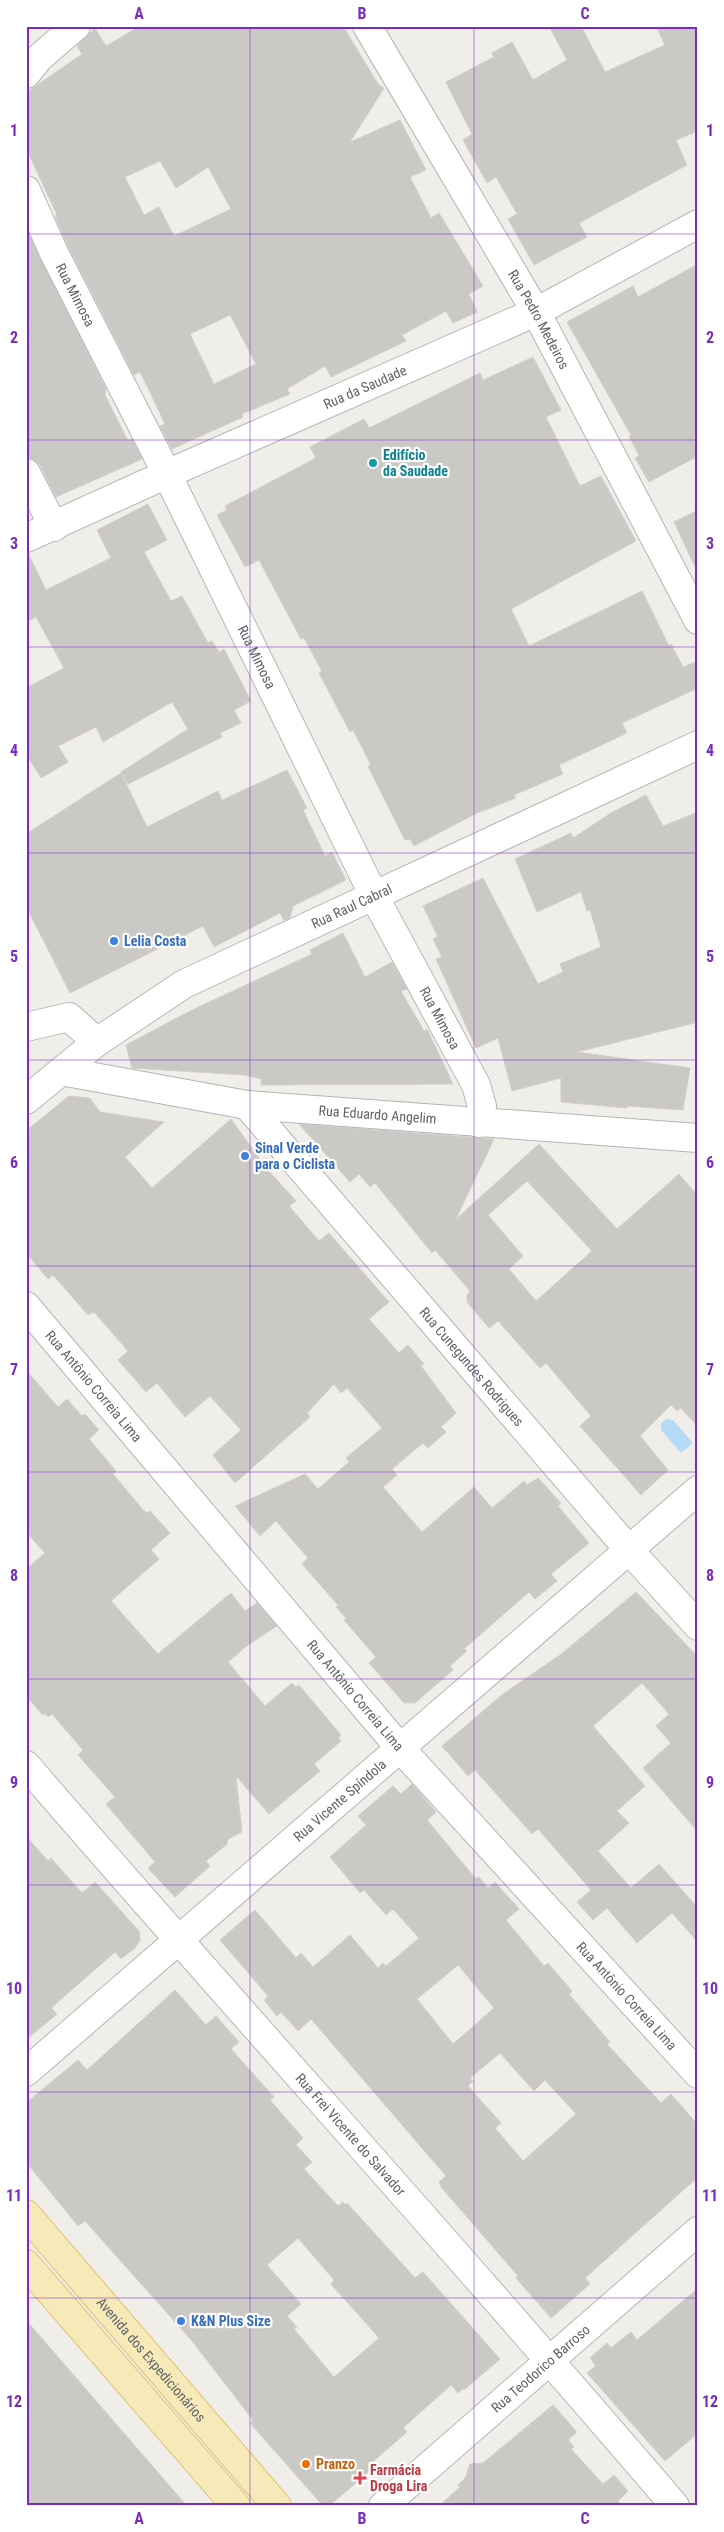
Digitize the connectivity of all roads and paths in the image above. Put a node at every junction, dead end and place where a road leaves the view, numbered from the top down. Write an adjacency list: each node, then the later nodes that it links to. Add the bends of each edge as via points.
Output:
1 (76, 26): 3 (street, via 39,58)
2 (367, 26): 6 (street, Rua Pedro Medeiros)
3 (26, 74)
4 (26, 190): 8 (street, Rua Mimosa)
5 (698, 224): 6 (street, Rua da Saudade)
6 (536, 312): 8 (street, Rua da Saudade); 11 (street, Rua Pedro Medeiros)
7 (26, 473): 9 (street)
8 (167, 474): 9 (street, Rua da Saudade); 13 (street, Rua Mimosa)
9 (54, 527): 10 (street, Rua da Saudade)
10 (26, 538)
11 (698, 620)
12 (698, 745): 13 (street, Rua Raul Cabral)
13 (374, 896): 15 (street, Rua Raul Cabral, via 184,984); 19 (street, Rua Mimosa, via 476,1085 482,1106)
14 (26, 1027): 15 (street, via 69,1017)
15 (96, 1042): 16 (street, Rua Raul Cabral)
16 (61, 1071): 17 (street, Rua Raul Cabral); 18 (street, Rua Eduardo Angelim)
17 (26, 1100)
18 (247, 1105): 19 (street, Rua Eduardo Angelim); 23 (street, Rua Cunegundes Rodrigues)
19 (479, 1123): 20 (street, Rua Eduardo Angelim)
20 (698, 1138)
21 (26, 1306): 25 (street, Rua Antônio Correia Lima)
22 (698, 1490): 23 (street, Rua Vicente Spíndola)
23 (629, 1550): 24 (street, Rua Cunegundes Rodrigues); 25 (street, Rua Vicente Spíndola)
24 (698, 1626)
25 (400, 1748): 27 (street, Rua Vicente Spíndola); 29 (street, Rua Antônio Correia Lima)
26 (26, 1765): 27 (street, Rua Frei Vicente do Salvador)
27 (178, 1941): 28 (street, Rua Vicente Spíndola); 33 (street, Rua Frei Vicente do Salvador)
28 (26, 2072)
29 (698, 2074)
30 (26, 2214): 35 (main road, Avenida dos Expedicionários)
31 (698, 2231): 33 (street, Rua Teodorico Barroso)
32 (26, 2264): 34 (main road)
33 (549, 2359): 36 (street, Rua Teodorico Barroso); 37 (street, Rua Frei Vicente do Salvador)
34 (236, 2506)
35 (277, 2506)
36 (383, 2506)
37 (675, 2506)

